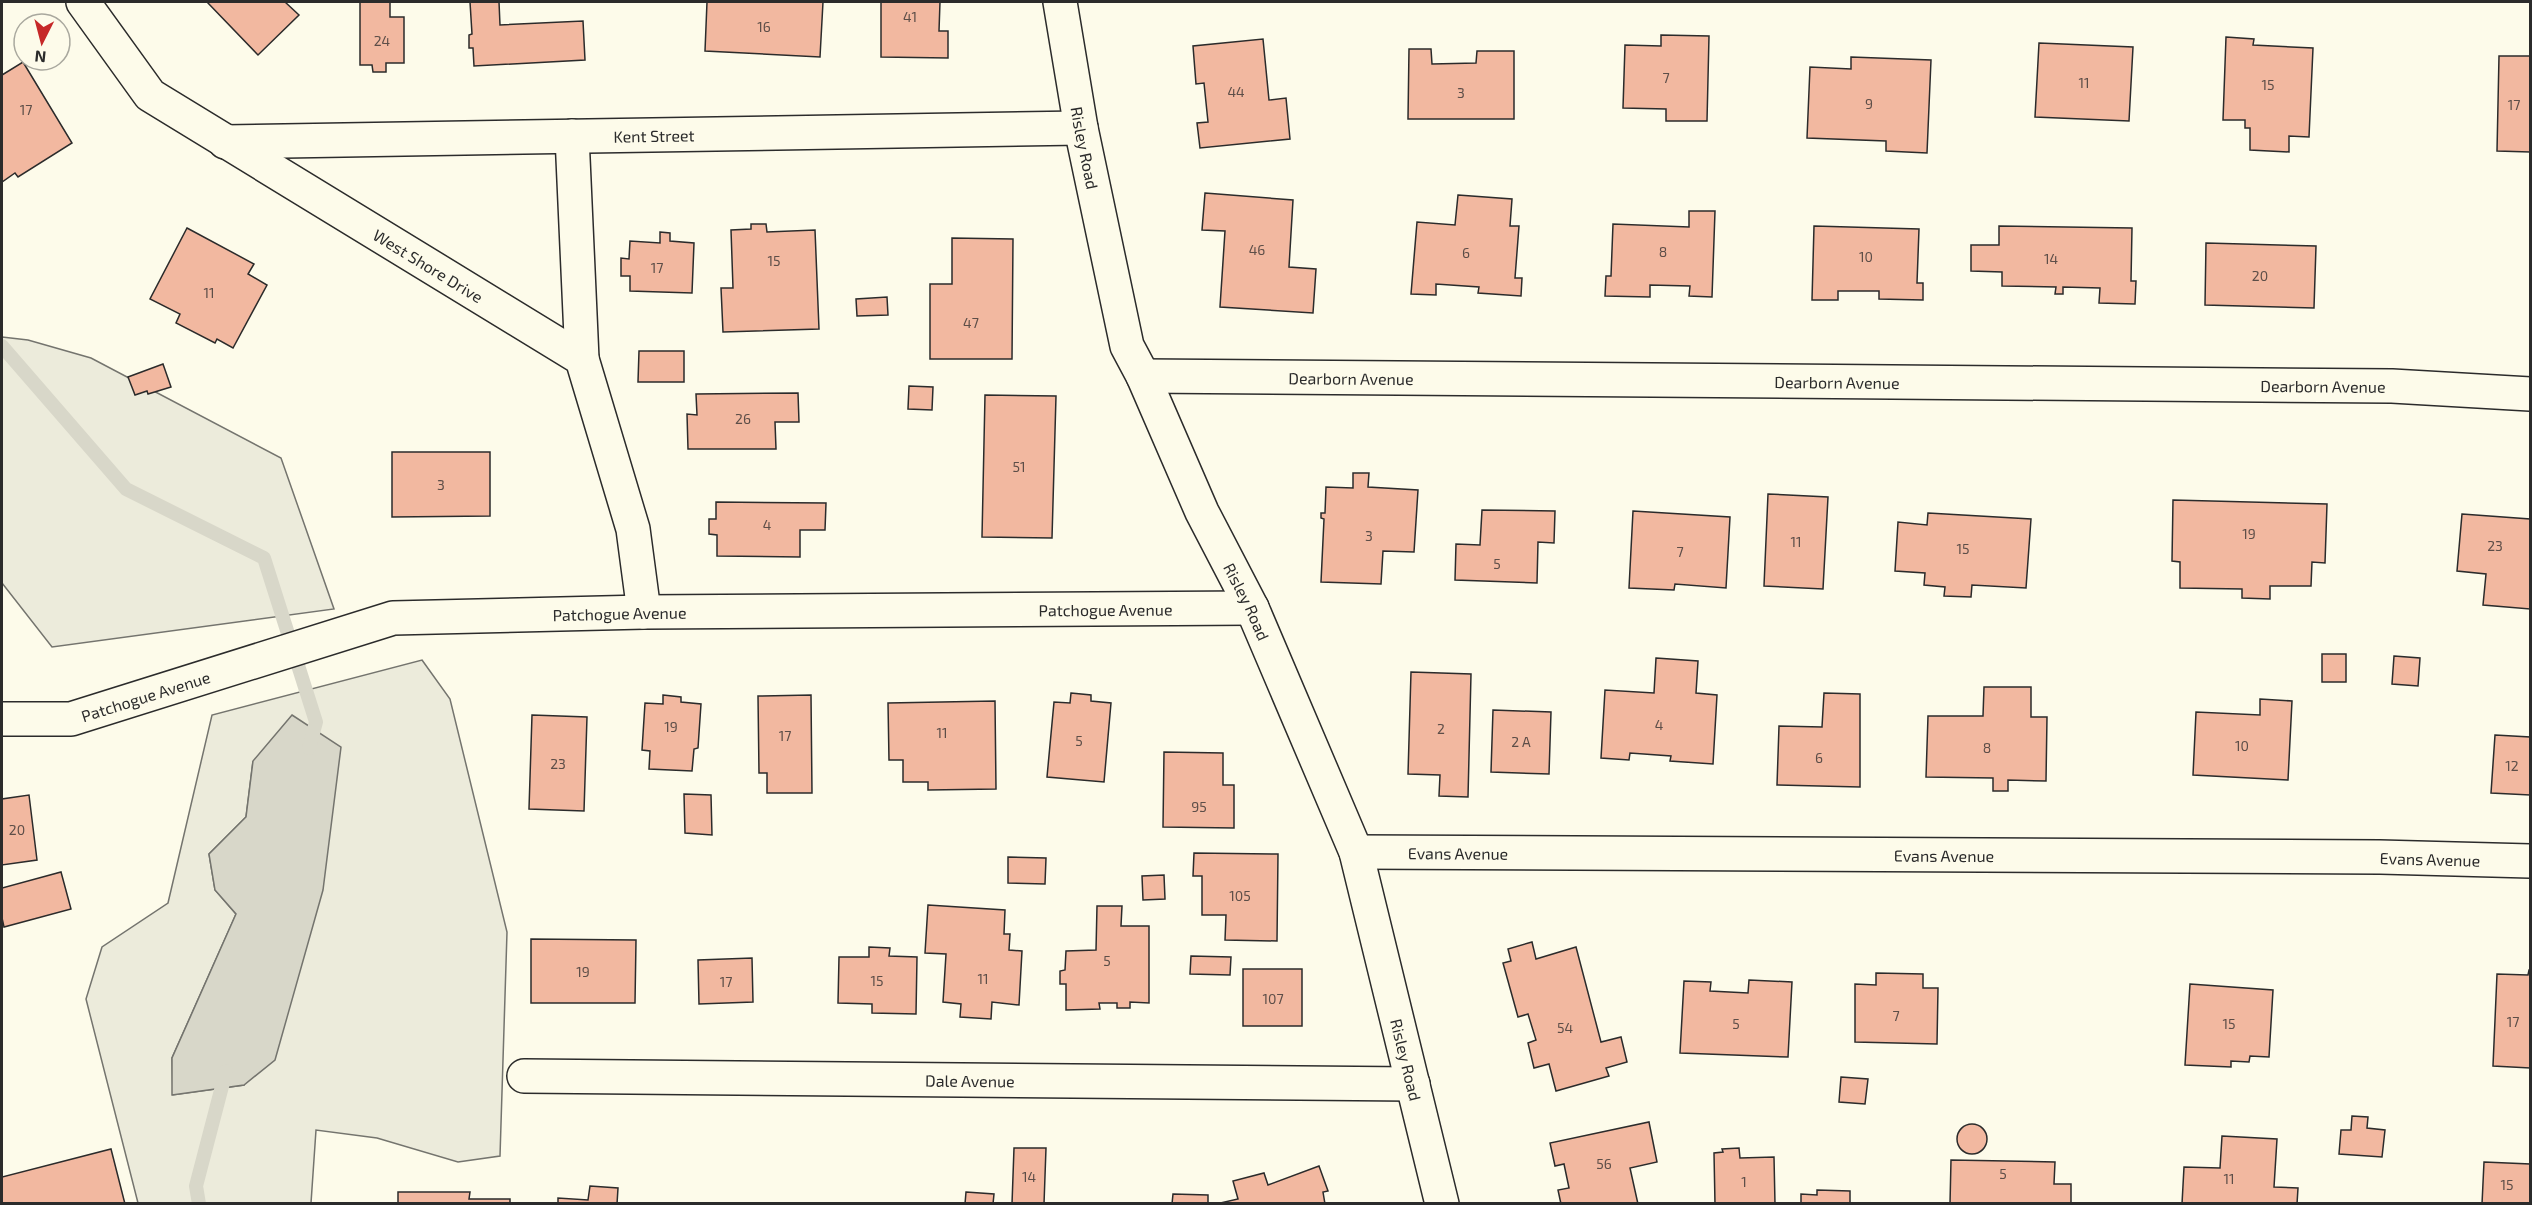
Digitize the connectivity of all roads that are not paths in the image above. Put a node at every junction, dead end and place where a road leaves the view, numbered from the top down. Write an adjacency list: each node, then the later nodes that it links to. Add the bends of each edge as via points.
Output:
1 (83, 2): 5 (street, West Shore Drive, via 150,95)
2 (1060, 2): 3 (street, Risley Road)
3 (1081, 128): 4 (street, Kent Street); 7 (street, Risley Road, via 1127,346)
4 (572, 136): 5 (street, Kent Street); 6 (street)
5 (225, 142): 6 (street, West Shore Drive)
6 (582, 359): 10 (street, via 633,529)
7 (1143, 376): 8 (street, Dearborn Avenue, via 2392,386); 9 (street, Risley Road, via 1203,512)
8 (2530, 394)
9 (1252, 608): 10 (street, Patchogue Avenue); 12 (street, Risley Road)
10 (644, 612): 11 (street, Patchogue Avenue, via 393,618 71,719)
11 (2, 719)
12 (1356, 852): 13 (street, Evans Avenue); 15 (street, Risley Road)
13 (2530, 861)
14 (524, 1076): 15 (street, Dale Avenue)
15 (1413, 1084): 16 (street, Risley Road)
16 (1442, 1203)

